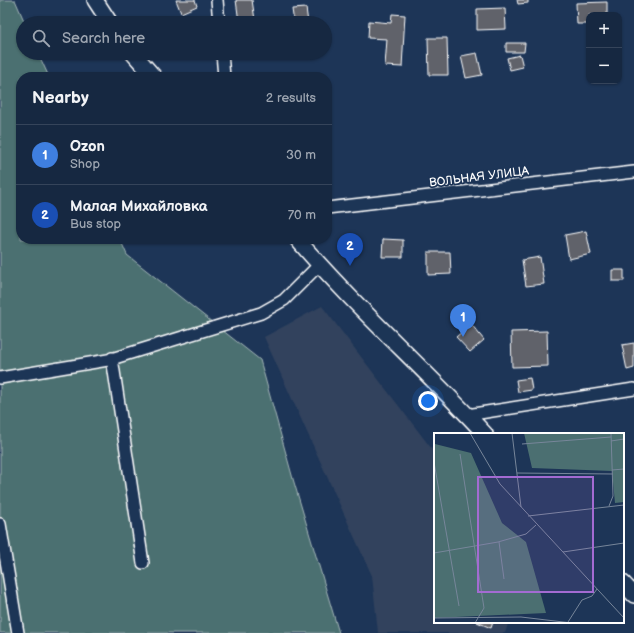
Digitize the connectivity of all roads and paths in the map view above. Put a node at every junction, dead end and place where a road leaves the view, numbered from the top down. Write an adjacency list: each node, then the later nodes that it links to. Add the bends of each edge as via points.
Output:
1 (95, 0): 3 (street)
2 (217, 0): 4 (street)
3 (105, 16)
4 (218, 16)
5 (139, 60): 7 (street)
6 (223, 60): 8 (street)
7 (150, 72)
8 (224, 72)
9 (634, 172): 10 (street, ВОЛЬНАЯ УЛИЦА)
10 (332, 207)
11 (301, 244): 12 (street)
12 (319, 265): 13 (street, via 284,300 262,313); 16 (street)
13 (112, 358): 14 (street); 19 (street)
14 (0, 378)
15 (634, 389): 16 (street)
16 (467, 415): 17 (street)
17 (484, 433)
18 (0, 524): 22 (street)
19 (142, 563)
20 (624, 584): 21 (street)
21 (634, 595)
22 (18, 633)

